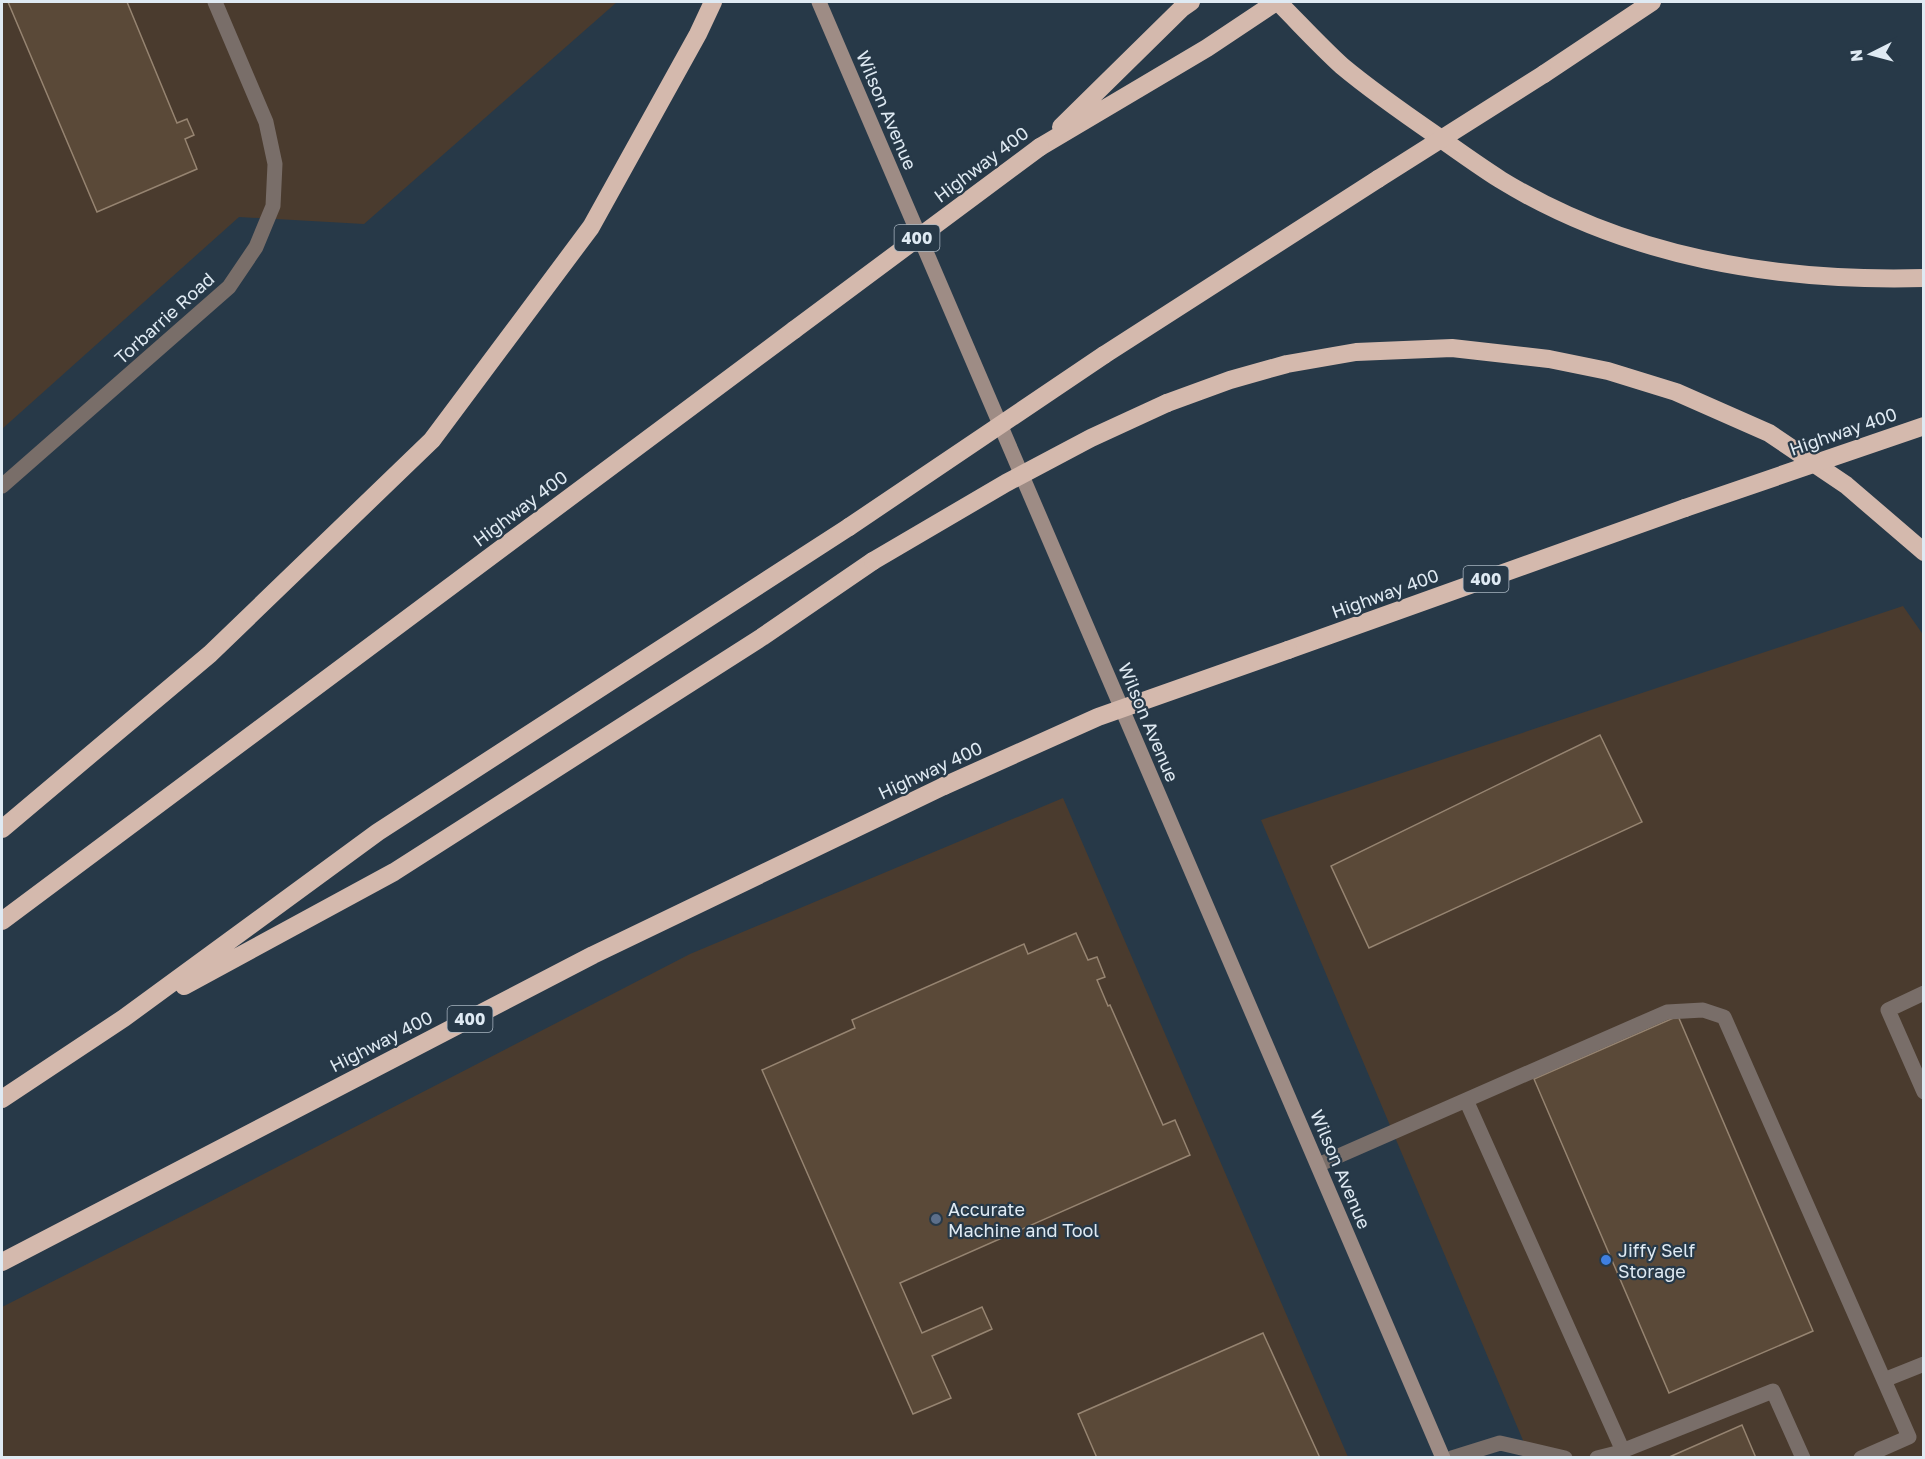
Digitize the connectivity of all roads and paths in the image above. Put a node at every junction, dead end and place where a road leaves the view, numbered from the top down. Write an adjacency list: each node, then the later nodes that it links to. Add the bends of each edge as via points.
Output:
1 (215, 2): 10 (street, Torbarrie Road, via 266,122 275,164 273,206 256,247 229,287)
2 (713, 2): 12 (highway, via 591,227 432,440 210,654)
3 (819, 2): 19 (main road, Wilson Avenue)
4 (1277, 2): 7 (highway); 8 (highway, via 1342,66 1418,123 1501,180 1599,228 1705,260 1830,276)
5 (1652, 2): 15 (highway, bridge, via 1104,355 378,832)
6 (1186, 5): 7 (highway, Highway 400 / 400)
7 (1040, 147): 13 (highway, Highway 400 / 400, bridge)
8 (1923, 278)
9 (1923, 426): 20 (highway, Highway 400 / 400, bridge, via 1098,717 944,786 593,955)
10 (2, 486)
11 (1923, 552): 15 (highway, bridge, via 1846,485 1769,434 1676,392 1608,371 1549,359 1452,348 1356,352 1287,364 1167,403 1016,478 873,561 762,637 394,872)
12 (2, 829)
13 (2, 921)
14 (1923, 993): 16 (street, via 1888,1010)
15 (124, 1018): 17 (highway)
16 (1923, 1092)
17 (2, 1099)
18 (1466, 1100): 19 (street); 22 (street, via 1667,1012 1703,1010 1724,1017); 23 (street)
19 (1318, 1165): 24 (main road, Wilson Avenue)
20 (2, 1262)
21 (1923, 1364): 22 (street)
22 (1884, 1380): 29 (street, via 1909,1437)
23 (1623, 1451): 27 (street); 28 (street, via 1773,1391)
24 (1443, 1458)
25 (1452, 1458): 26 (street, via 1500,1443)
26 (1565, 1458)
27 (1597, 1458)
28 (1803, 1458)
29 (1861, 1458)

